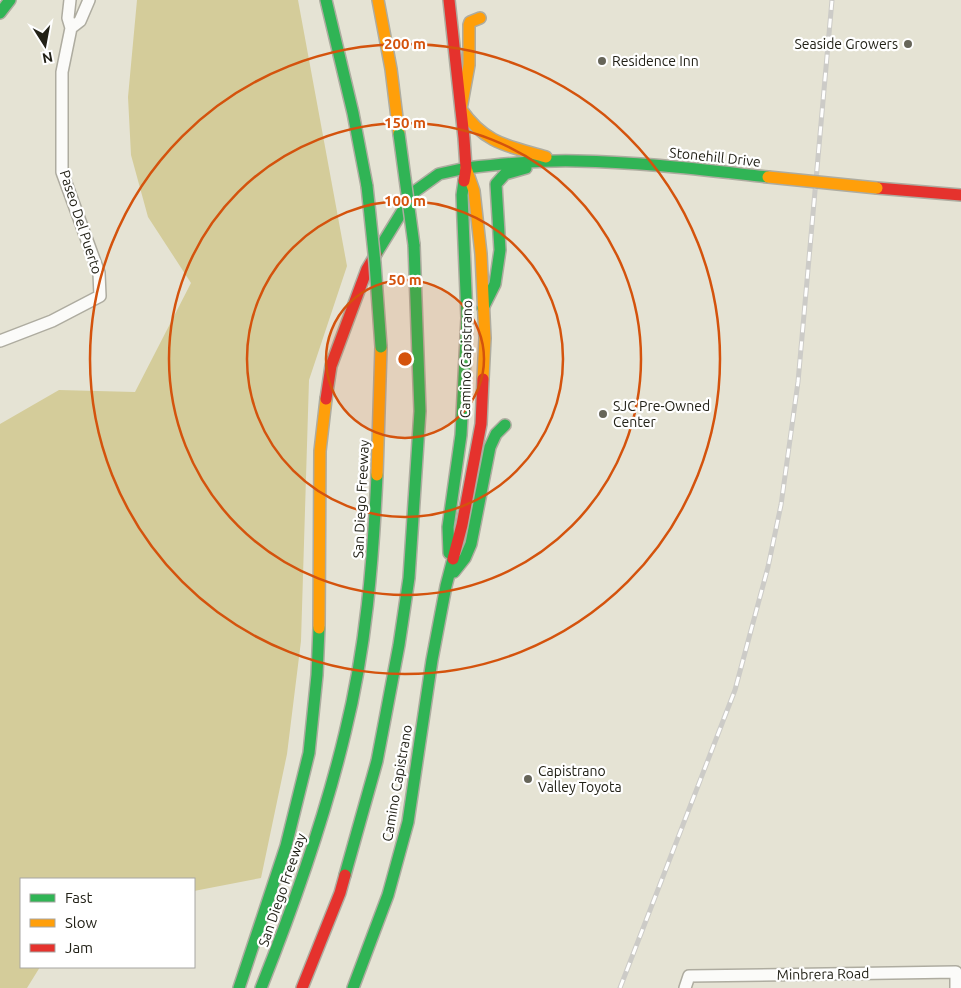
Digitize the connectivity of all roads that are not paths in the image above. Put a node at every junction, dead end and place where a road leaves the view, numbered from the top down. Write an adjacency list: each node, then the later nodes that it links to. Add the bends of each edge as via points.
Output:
1 (10, 0): 7 (main road)
2 (70, 0): 8 (street, Paseo Del Puerto)
3 (89, 0): 8 (street, Paseo Del Puerto, via 80,21)
4 (326, 0): 21 (main road, San Diego Freeway, bridge, via 367,186 381,347 378,481 372,563 347,724 320,826)
5 (378, 0): 22 (main road, bridge, via 392,70 414,245 420,411 409,578 377,761 340,893)
6 (456, 4): 9 (main road, Camino Capistrano); 9 (main road, via 480,18 468,26 470,51)
7 (0, 13)
8 (70, 28): 15 (street, Paseo Del Puerto, via 62,72 62,172 99,274 100,296)
9 (461, 109): 10 (main road, via 484,135); 11 (main road, Camino Capistrano)
10 (560, 162): 11 (main road, Stonehill Drive, via 513,162); 12 (main road, Stonehill Drive, bridge, via 591,160 652,165); 13 (main road, via 512,171 501,176 496,184 500,250 495,284)
11 (466, 168): 13 (main road, Camino Capistrano, via 474,192 481,254); 14 (main road, Camino Capistrano, via 462,195); 20 (main road, Stonehill Drive, via 439,174 414,192 367,269 331,366 320,451 319,635 309,753 286,846)
12 (961, 196)
13 (482, 308): 16 (main road, Camino Capistrano)
14 (467, 318): 16 (main road, via 474,352 472,414); 18 (main road, Camino Capistrano, via 461,435 448,527)
15 (0, 341)
16 (481, 424): 18 (main road, via 468,438 464,449); 19 (main road, Camino Capistrano)
17 (505, 426): 19 (main road, via 496,434 490,447 471,544 465,558)
18 (449, 546): 19 (main road, Camino Capistrano)
19 (449, 578): 23 (main road, Camino Capistrano, via 432,660 408,822 386,900)
20 (239, 988)
21 (261, 988)
22 (302, 988)
23 (353, 988)
24 (685, 988): 25 (street, Minbrera Road, via 689,976 956,972)
25 (956, 988)

